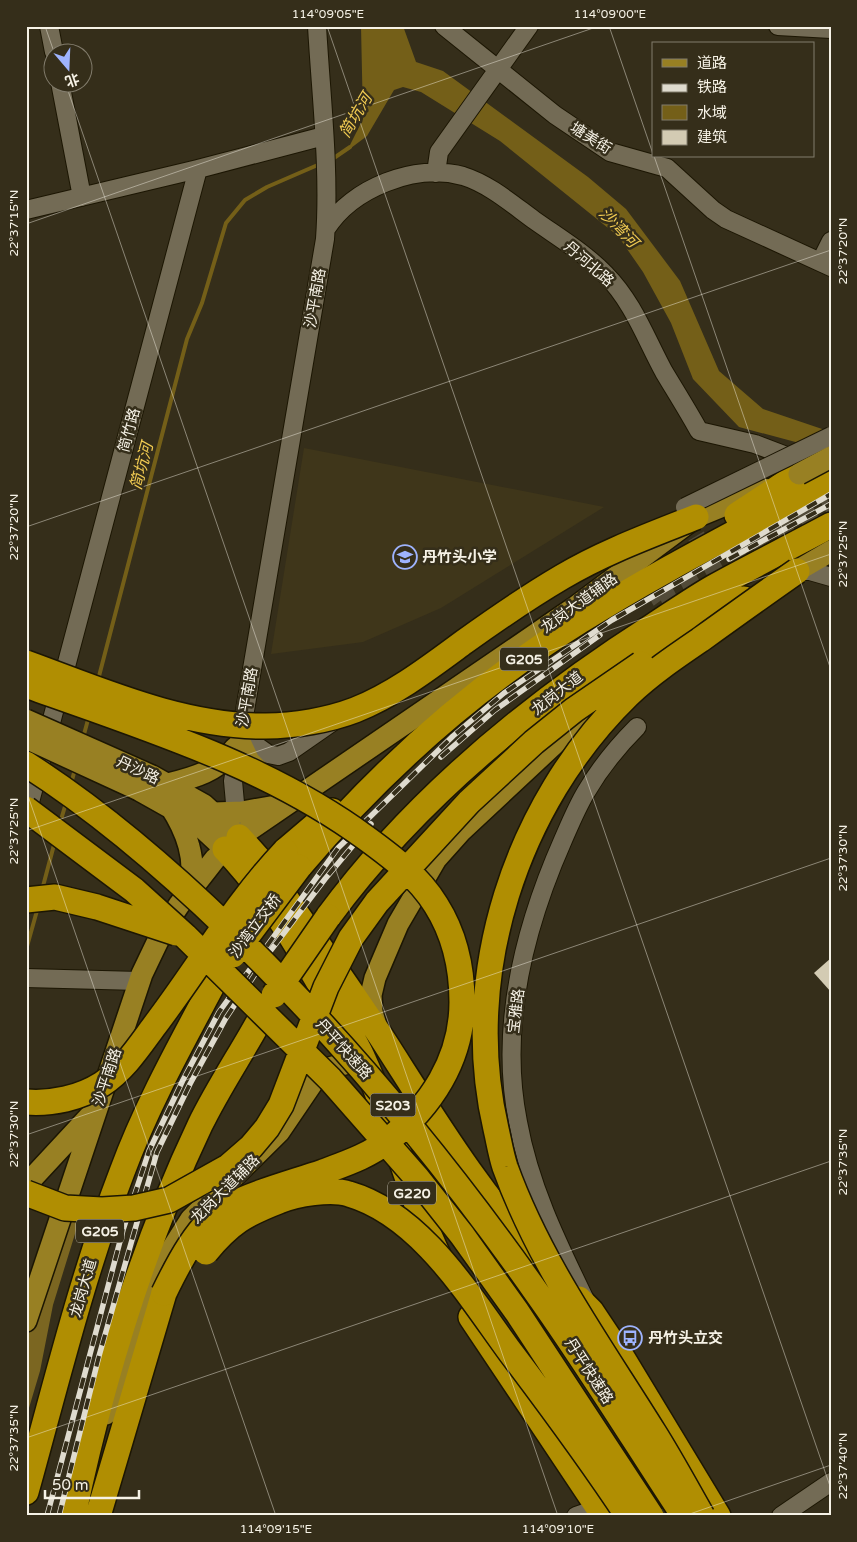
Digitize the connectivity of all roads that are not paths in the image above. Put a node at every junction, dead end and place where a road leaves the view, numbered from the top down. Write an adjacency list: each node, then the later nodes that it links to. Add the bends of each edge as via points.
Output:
1 (49, 26): 7 (street)
2 (317, 26): 10 (street, 沙平南路)
3 (444, 26): 8 (street, 塘美街)
4 (529, 26): 8 (street)
5 (778, 26): 6 (street)
6 (831, 29)
7 (52, 42)
8 (494, 75): 12 (street, via 438,152); 17 (street, 塘美街, via 610,152 667,168 726,219)
9 (62, 92): 13 (street)
10 (324, 143): 11 (street); 15 (street, 沙平南路)
11 (198, 169): 13 (street); 42 (street, 简竹路)
12 (436, 173): 15 (street, 丹河北路, via 404,177 374,188 345,205); 20 (street, 丹河北路, via 463,176 491,190 584,255 607,275 640,322 664,372 699,431 755,444)
13 (82, 197): 14 (street)
14 (26, 210)
15 (326, 229): 36 (street, 沙平南路)
16 (831, 241): 17 (street)
17 (826, 264)
18 (831, 436): 24 (street, bridge)
19 (831, 457): 21 (main road, 龙岗大道辅路, bridge)
20 (831, 472)
21 (800, 474): 23 (highway); 24 (main road, 龙岗大道辅路)
22 (831, 480): 23 (highway, G205)
23 (779, 499): 44 (highway, G205, via 579,622 492,682 381,777 342,803)
24 (690, 512): 29 (highway, bridge, via 564,576 503,614 413,679 355,710 311,721 267,726 226,724 179,715); 36 (street, via 541,583 439,648 289,752 278,756 268,754 254,744); 38 (main road, 龙岗大道辅路, via 574,608)
25 (831, 525): 32 (highway, 龙岗大道, via 712,588 598,661)
26 (831, 551): 27 (main road)
27 (797, 571): 28 (street); 30 (main road); 32 (highway); 72 (highway, bridge, via 654,672 602,723 577,755 527,840 501,910 488,976 486,1060 489,1102 504,1165 553,1271)
28 (831, 577)
29 (26, 663)
30 (641, 664): 51 (main road, via 461,831 436,859 398,924 375,978 372,1003); 57 (highway, bridge, via 534,742 469,802 377,902 351,938 326,987 281,1105 268,1128 228,1167 169,1200 134,1208 65,1208)
31 (26, 685): 59 (highway, bridge, via 249,770 346,823 391,856 435,903 450,929 460,964 462,1022 453,1056 436,1090 414,1118 385,1143 348,1163 225,1208 196,1236 180,1259)
32 (534, 710): 63 (highway, 龙岗大道, bridge, via 454,778 393,838 328,917 270,1000 201,1123 173,1186 130,1300)
33 (26, 720): 39 (main road, 丹沙路, bridge)
34 (637, 726): 56 (street, 宝雅路, via 586,792 548,876 526,945 515,1005 511,1059 517,1122)
35 (26, 738): 39 (main road, 丹沙路, bridge)
36 (240, 742): 38 (main road, via 254,768 275,781 301,783); 39 (main road, via 219,765 202,774); 43 (street, 沙平南路, via 233,781)
37 (26, 764): 71 (highway, 丹平快速路 / S203, bridge, via 123,835 194,896 344,1046 428,1148 540,1298)
38 (337, 769): 43 (main road, 龙岗大道辅路)
39 (153, 784): 40 (main road, 丹沙路); 43 (main road, 丹沙路)
40 (170, 806): 43 (main road, 丹沙路); 45 (main road, via 190,851)
41 (26, 809): 47 (highway, 丹平快速路 / S203, bridge, via 134,890)
42 (26, 817)
43 (233, 841): 45 (main road, 沙平南路); 45 (main road, via 241,870 214,869); 51 (highway, via 257,857); 52 (highway, G220)
44 (292, 859): 50 (highway, 沙湾立交桥 / G205, bridge); 53 (highway, bridge, via 262,876 125,1064 102,1084 71,1098 43,1104)
45 (195, 883): 49 (main road, 沙平南路, via 165,926)
46 (26, 900): 47 (highway, bridge, via 55,897)
47 (185, 936): 70 (highway, 丹平快速路 / S203, bridge, via 330,1079 417,1178 517,1312)
48 (27, 978): 49 (street)
49 (139, 981): 54 (main road, 沙平南路)
50 (213, 984): 65 (highway, 龙岗大道 / G205, via 154,1097 122,1170 94,1248)
51 (378, 1032): 58 (highway, via 446,1138)
52 (364, 1059): 63 (main road, 龙岗大道辅路, via 329,1068 315,1079 279,1132 191,1219 158,1270 118,1386); 66 (highway, G220, via 422,1221 448,1276)
53 (26, 1102)
54 (96, 1109): 55 (main road); 61 (main road, 沙平南路)
55 (26, 1185)
56 (535, 1188): 58 (street, via 533,1208 529,1212 518,1216); 60 (street, 宝雅路, via 550,1228)
57 (26, 1193)
58 (500, 1214): 60 (highway)
59 (170, 1294): 68 (highway); 69 (highway, bridge, via 217,1238 246,1214 298,1193 348,1193 390,1212 442,1260 588,1456)
60 (590, 1311): 62 (highway)
61 (26, 1322)
62 (682, 1457): 66 (highway); 73 (highway)
63 (83, 1467): 67 (highway)
64 (831, 1482): 74 (street)
65 (26, 1492)
66 (593, 1513)
67 (73, 1516)
68 (98, 1516)
69 (628, 1516)
70 (651, 1516)
71 (684, 1516)
72 (702, 1516)
73 (718, 1516)
74 (781, 1516)

